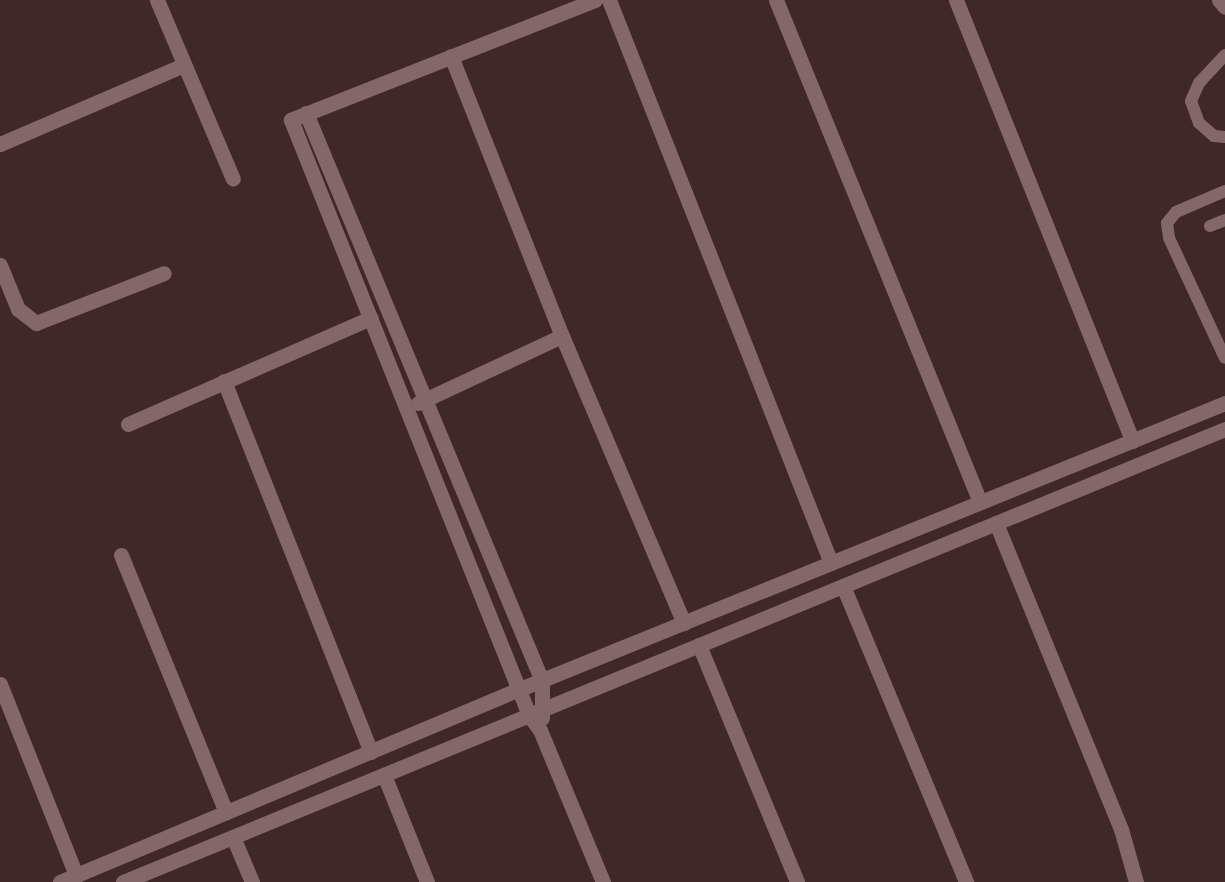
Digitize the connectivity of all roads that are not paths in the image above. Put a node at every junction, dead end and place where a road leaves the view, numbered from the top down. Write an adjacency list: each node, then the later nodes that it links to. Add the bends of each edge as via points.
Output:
1 (157, 0): 10 (street)
2 (595, 0): 9 (street)
3 (609, 0): 33 (street)
4 (776, 0): 30 (street)
5 (956, 0): 29 (street)
6 (1219, 0): 7 (street)
7 (1225, 7)
8 (1225, 55): 12 (lane, via 1198,83 1191,102 1199,123 1214,136)
9 (451, 56): 11 (street); 21 (street)
10 (183, 65): 13 (street); 14 (street)
11 (306, 113): 20 (street, via 291,120); 24 (street)
12 (1225, 137)
13 (0, 144)
14 (233, 179)
15 (1225, 191): 22 (lane, via 1176,212 1167,224 1169,238)
16 (1225, 220): 17 (lane)
17 (1210, 226)
18 (0, 265): 19 (street, via 18,309 36,323)
19 (164, 273)
20 (371, 318): 23 (street); 26 (street)
21 (562, 336): 24 (street); 35 (street)
22 (1225, 358)
23 (224, 381): 27 (street); 41 (street)
24 (424, 399): 26 (street); 37 (street)
25 (1225, 403): 29 (street)
26 (408, 410): 39 (street)
27 (128, 424)
28 (1225, 429): 31 (street)
29 (1132, 441): 30 (street)
30 (980, 502): 33 (street)
31 (996, 523): 34 (street); 53 (street, via 1121,829)
32 (121, 555): 43 (street)
33 (831, 563): 35 (street)
34 (843, 586): 36 (street); 52 (street)
35 (684, 623): 37 (street)
36 (699, 645): 40 (street); 51 (street)
37 (542, 681): 39 (street); 40 (street)
38 (0, 684): 45 (street)
39 (520, 689): 40 (street); 41 (street)
40 (536, 712): 42 (street); 50 (street)
41 (371, 752): 43 (street)
42 (384, 775): 44 (street); 49 (street)
43 (226, 812): 45 (street)
44 (233, 837): 47 (street); 48 (street)
45 (76, 875): 46 (street)
46 (60, 882)
47 (123, 882)
48 (252, 882)
49 (427, 882)
50 (603, 882)
51 (797, 882)
52 (966, 882)
53 (1136, 882)

